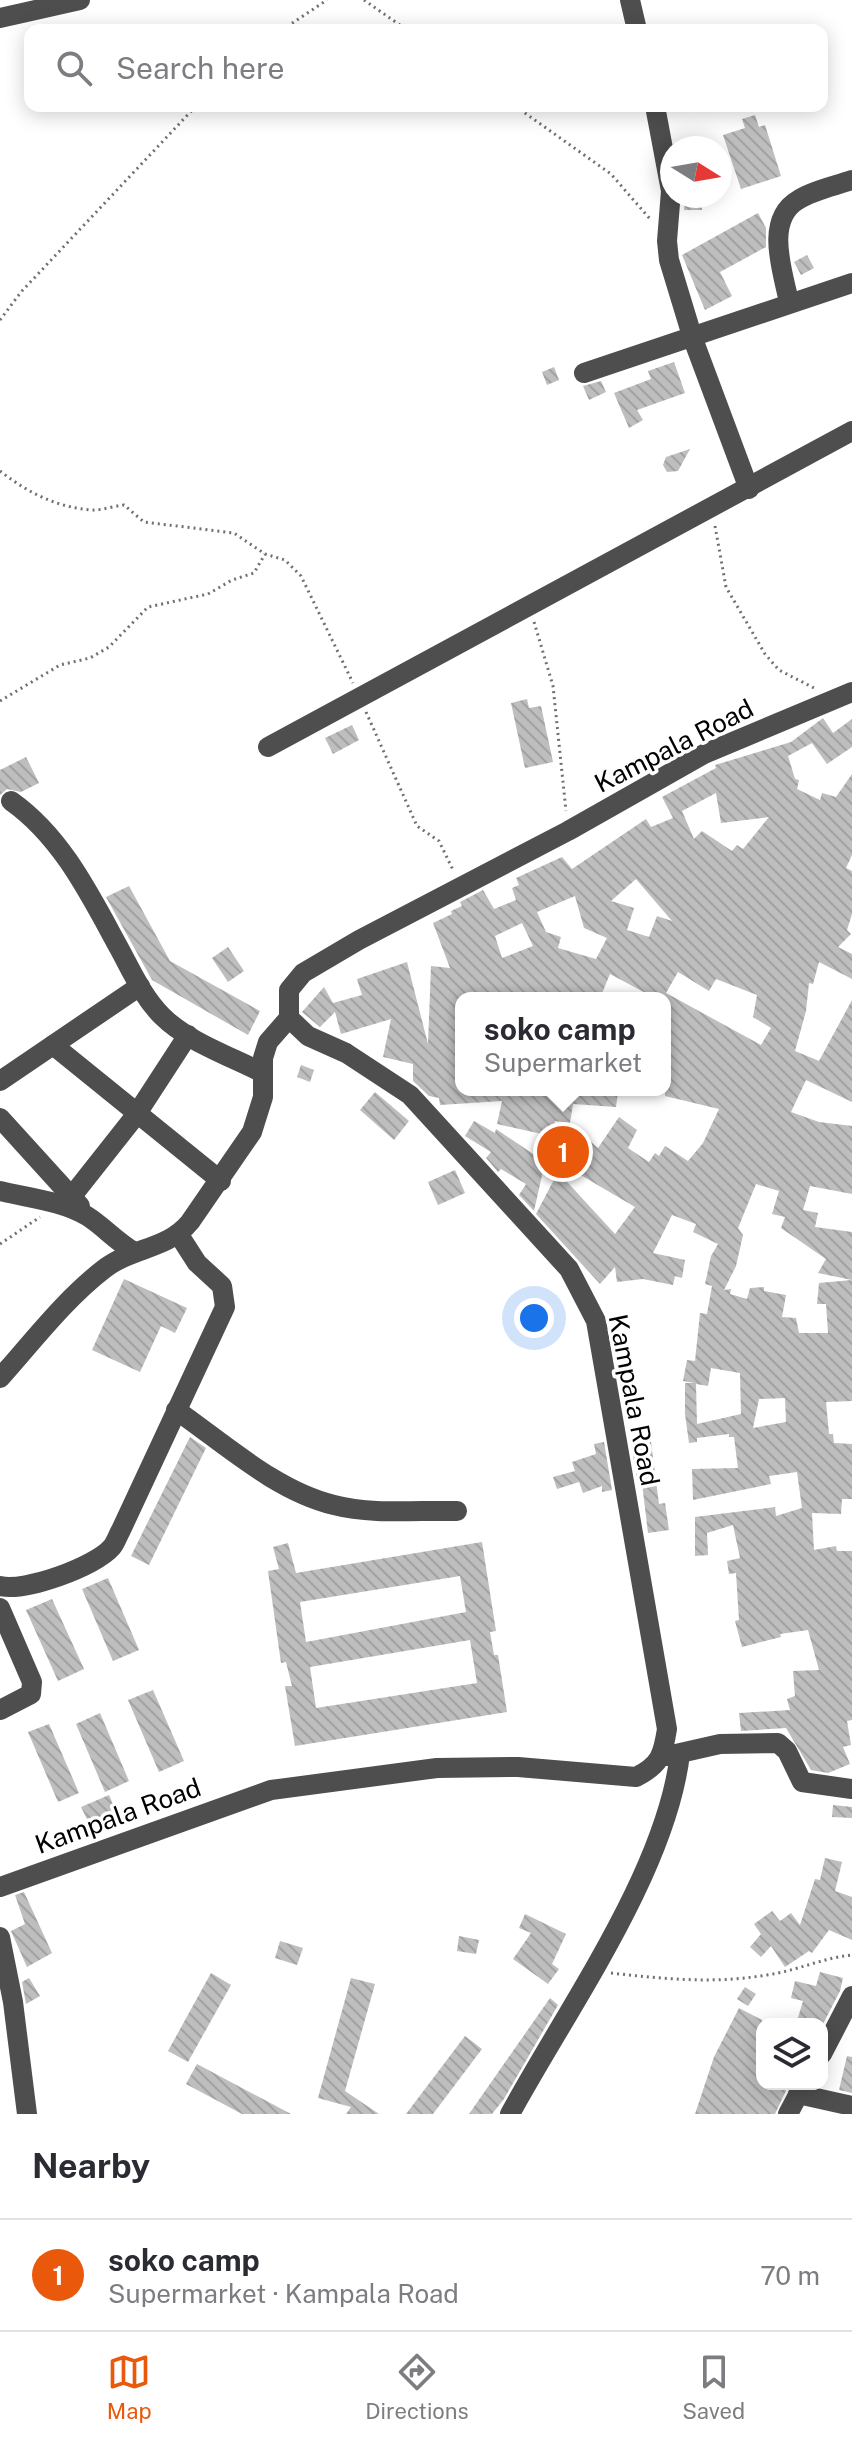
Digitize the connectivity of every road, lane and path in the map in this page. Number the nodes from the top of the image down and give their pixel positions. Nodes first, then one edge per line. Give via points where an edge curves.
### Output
1 (80, 0) edge
2 (327, 0) edge
3 (364, 0) edge
4 (630, 0) edge
5 (0, 18) edge
6 (291, 24) edge
7 (398, 24) edge
8 (636, 24) edge
9 (190, 112) edge
10 (523, 112) edge
11 (656, 112) edge
12 (852, 180) edge
13 (667, 241) junction
14 (852, 283) edge
15 (789, 302) junction
16 (0, 320) edge
17 (693, 339) junction
18 (584, 373) dead end
19 (852, 431) edge
20 (0, 471) edge
21 (749, 489) junction
22 (713, 508) junction
23 (265, 554) junction
24 (529, 607) junction
25 (844, 695) edge
26 (361, 698) junction
27 (0, 701) edge
28 (268, 747) dead end
29 (11, 801) dead end
30 (568, 831) junction
31 (462, 888) junction
32 (140, 986) junction
33 (289, 1018) junction
34 (188, 1035) junction
35 (53, 1045) junction
36 (263, 1073) junction
37 (0, 1081) edge
38 (136, 1115) junction
39 (0, 1118) edge
40 (221, 1181) junction
41 (0, 1191) edge
42 (65, 1201) junction
43 (179, 1235) junction
44 (0, 1244) edge
45 (133, 1251) junction
46 (0, 1378) edge
47 (176, 1410) junction
48 (457, 1511) dead end
49 (0, 1586) edge
50 (0, 1608) edge
51 (0, 1710) edge
52 (672, 1756) junction
53 (852, 1789) edge
54 (0, 1887) edge
55 (0, 1937) edge
56 (852, 1955) edge
57 (591, 1971) junction
58 (852, 1996) edge
59 (828, 2042) edge
60 (800, 2090) edge
61 (804, 2090) edge
62 (852, 2106) edge
63 (27, 2114) edge
64 (510, 2114) edge
65 (788, 2114) edge

1 - 5 street
2 - 6 path
3 - 7 path
4 - 8 street
9 - 16 path
10 - 13 path via 611,174
11 - 13 street via 671,191
12 - 15 street via 796,201 782,219 778,243
13 - 17 street
14 - 15 street
15 - 17 street
17 - 18 street
17 - 21 street
19 - 21 street
20 - 23 path via 25,491 49,500 95,510 124,505 144,522 234,533
21 - 22 street
22 - 24 street
22 - 25 path via 726,587 765,654 779,670
23 - 26 path via 285,560 301,576
23 - 27 path via 254,573 208,594 148,607 109,647 60,665
24 - 26 street
24 - 30 path via 553,686
25 - 30 street, Kampala Road via 704,754
26 - 28 street
26 - 31 path via 417,826 439,841
29 - 32 street via 54,839
30 - 31 street, Kampala Road
31 - 33 street, Kampala Road via 303,973 289,990
32 - 34 street via 162,1016
32 - 35 street
33 - 36 street via 268,1042
33 - 52 street, Kampala Road via 308,1036 346,1053 410,1095 569,1269 584,1293 596,1321
34 - 36 street
34 - 38 street
35 - 37 street
35 - 38 street
36 - 40 street via 260,1114
38 - 40 street
38 - 42 street
39 - 42 street
40 - 43 street
41 - 42 street
42 - 44 path
42 - 45 street
43 - 45 street
43 - 47 street via 226,1298
45 - 46 street via 104,1268
47 - 48 street via 282,1484 314,1500 352,1509
47 - 49 street via 111,1548 31,1587
50 - 51 street via 32,1682 31,1694
52 - 53 street via 720,1744 778,1743 802,1782
52 - 54 street, Kampala Road via 636,1777 518,1767 437,1768 271,1790
52 - 57 street via 675,1792 660,1836
55 - 63 street
56 - 57 path via 716,1982
57 - 64 street
58 - 59 street
60 - 65 street
61 - 62 street

